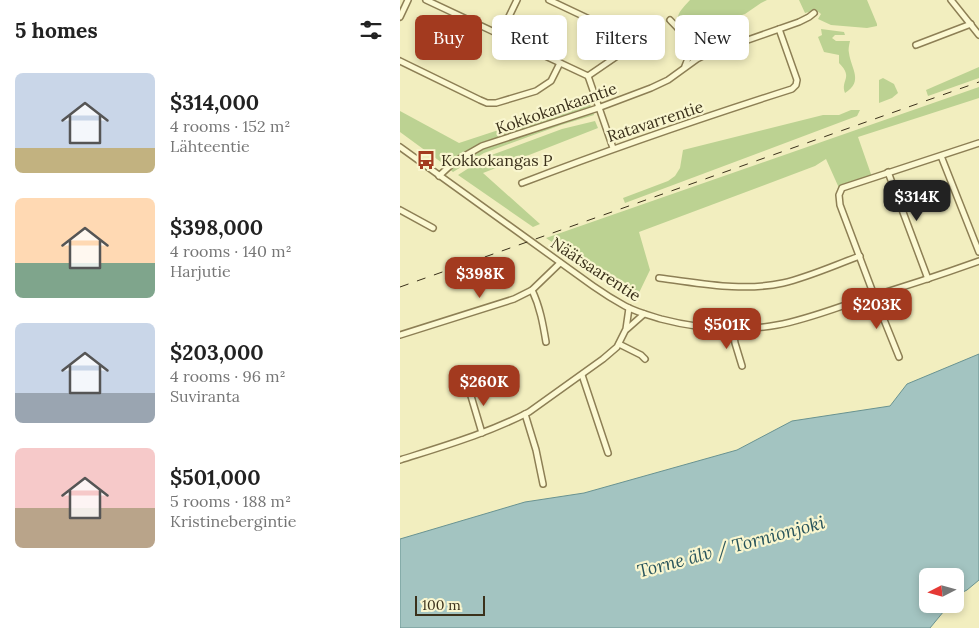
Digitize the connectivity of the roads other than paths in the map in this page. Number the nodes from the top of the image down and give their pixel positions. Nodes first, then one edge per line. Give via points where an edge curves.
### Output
1 (408, 0) edge
2 (426, 0) edge
3 (517, 0) edge
4 (549, 0) edge
5 (951, 0) edge
6 (814, 13) dead end
7 (510, 15) edge
8 (400, 17) edge
9 (670, 20) dead end
10 (971, 24) junction
11 (779, 29) junction
12 (492, 31) edge
13 (979, 35) edge
14 (916, 45) dead end
15 (554, 60) edge
16 (400, 61) edge
17 (560, 63) junction
18 (684, 69) junction
19 (588, 76) junction
20 (598, 108) junction
21 (979, 142) edge
22 (400, 147) edge
23 (612, 148) junction
24 (941, 156) junction
25 (888, 172) junction
26 (439, 176) junction
27 (522, 183) dead end
28 (400, 210) edge
29 (433, 228) dead end
30 (979, 252) edge
31 (860, 256) junction
32 (979, 262) edge
33 (560, 263) junction
34 (659, 278) dead end
35 (928, 279) junction
36 (532, 290) junction
37 (874, 296) junction
38 (629, 308) junction
39 (644, 314) junction
40 (733, 329) junction
41 (626, 330) junction
42 (400, 335) edge
43 (546, 342) dead end
44 (619, 344) junction
45 (899, 357) dead end
46 (645, 360) dead end
47 (742, 366) dead end
48 (582, 375) junction
49 (468, 386) dead end
50 (525, 414) junction
51 (482, 433) junction
52 (608, 453) dead end
53 (400, 460) edge
54 (544, 484) dead end

1 - 8 street
2 - 12 street
3 - 7 street
4 - 19 street via 621,34 626,40 623,52
5 - 10 street
6 - 11 street, Kokkokankaantie
9 - 18 street via 688,43
10 - 13 street
10 - 14 street
11 - 18 street, Kokkokankaantie via 705,55
11 - 23 street, Ratavarrentie via 797,80 792,89
15 - 17 street
16 - 17 street via 487,103 536,91 551,81
17 - 19 street
18 - 20 street, Kokkokankaantie via 662,84
19 - 20 street
20 - 23 street
20 - 26 street, Kokkokankaantie via 482,146 454,162
21 - 24 street
22 - 26 street, Näätsaarentie
23 - 27 street, Ratavarrentie
24 - 25 street
24 - 30 street
25 - 31 street via 842,188 839,195
25 - 35 street
26 - 33 street, Näätsaarentie
28 - 29 street
31 - 34 street via 782,283 758,286 726,287
31 - 37 street
32 - 35 street, Näätsaarentie
33 - 36 street
33 - 38 street, Näätsaarentie
35 - 37 street, Näätsaarentie
36 - 42 street via 514,299
36 - 43 street
37 - 40 street, Näätsaarentie via 803,319
37 - 45 street
38 - 39 street, Näätsaarentie
38 - 41 street
39 - 40 street, Näätsaarentie via 699,327
39 - 41 street
40 - 47 street
41 - 44 street
44 - 46 street
44 - 48 street
48 - 50 street
48 - 52 street
49 - 51 street
50 - 51 street
50 - 54 street
51 - 53 street

